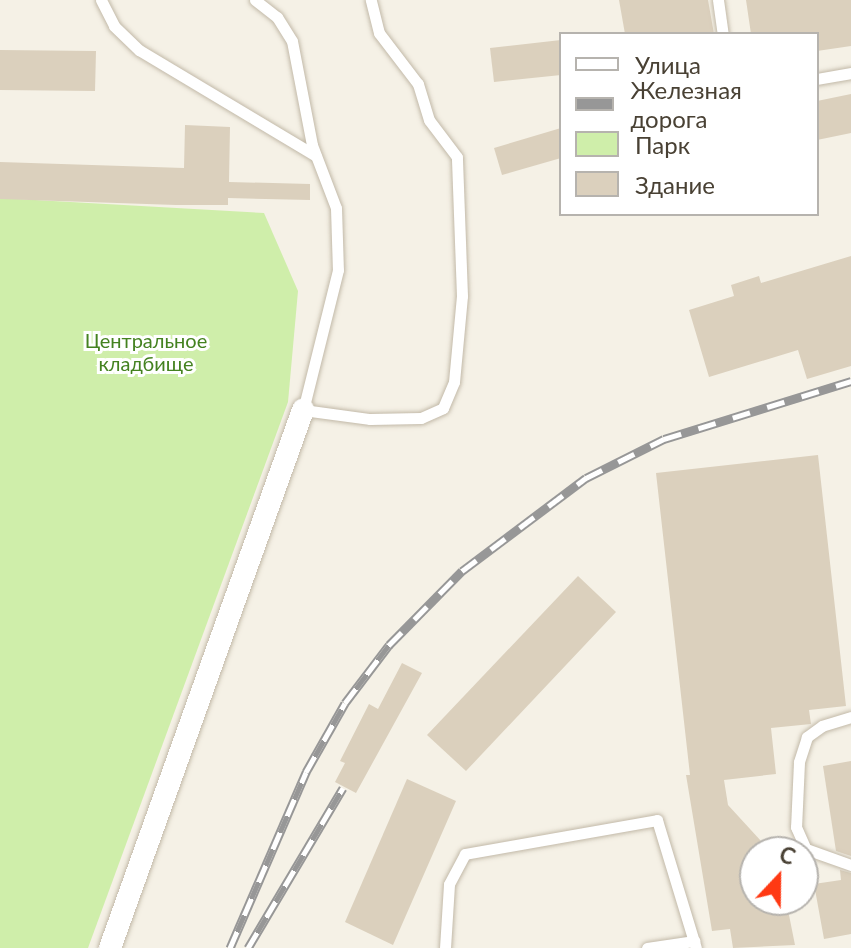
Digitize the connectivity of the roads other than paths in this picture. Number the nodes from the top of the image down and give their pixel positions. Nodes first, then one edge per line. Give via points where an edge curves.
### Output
1 (101, 0) edge
2 (255, 0) edge
3 (371, 0) edge
4 (718, 0) edge
5 (723, 32) edge
6 (851, 73) edge
7 (819, 79) edge
8 (316, 156) junction
9 (303, 410) junction
10 (851, 717) edge
11 (851, 865) edge
12 (695, 945) edge
13 (110, 948) edge
14 (445, 948) edge
15 (647, 948) edge

1 - 8 lane via 114,26 139,50
2 - 8 lane via 277,17 292,41
3 - 9 lane via 379,33 418,84 429,120 457,157 462,296 454,382 443,408 421,418 370,419
4 - 5 lane
6 - 7 lane
8 - 9 lane via 336,208 338,270
9 - 13 street
10 - 11 lane via 807,737 799,762 796,827 806,849
12 - 14 lane via 657,820 465,854 449,884
12 - 15 lane

